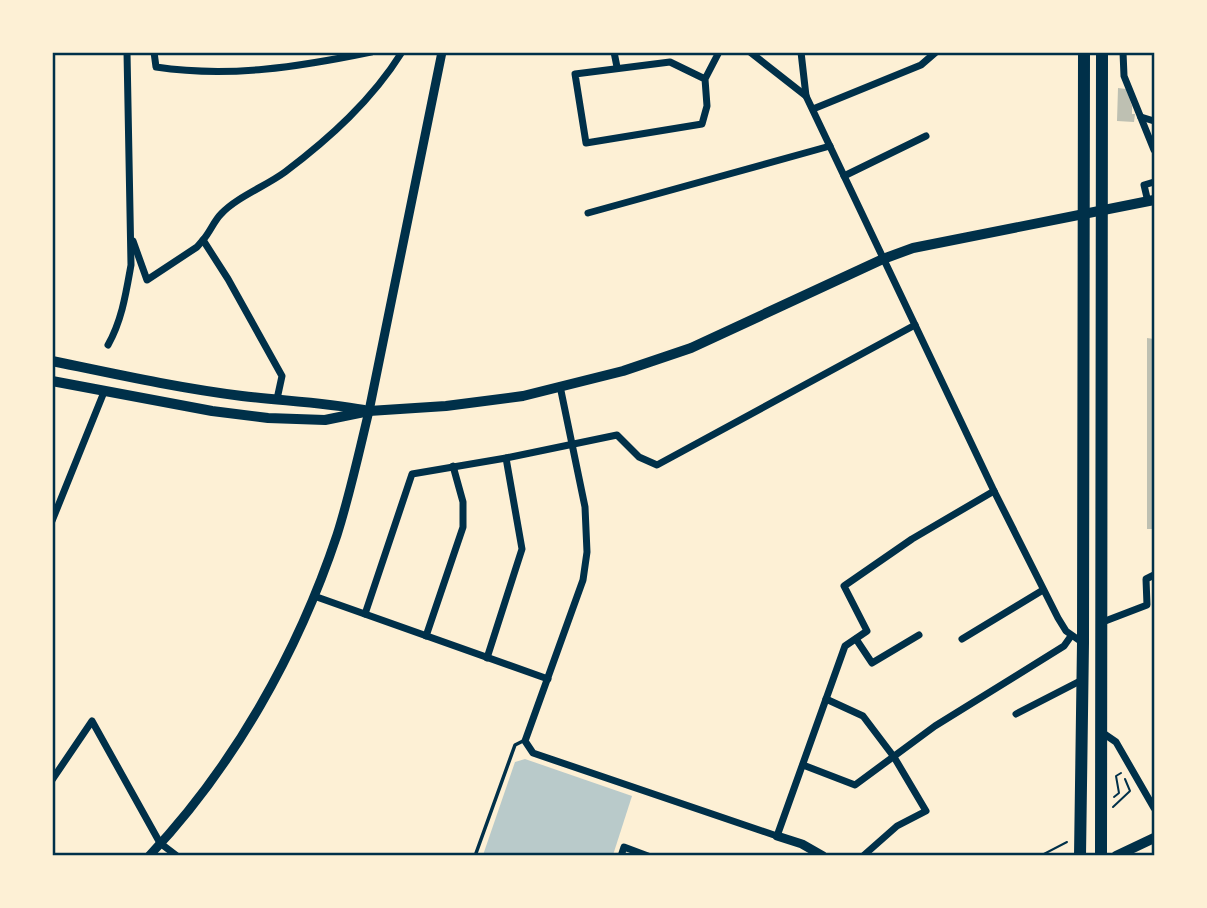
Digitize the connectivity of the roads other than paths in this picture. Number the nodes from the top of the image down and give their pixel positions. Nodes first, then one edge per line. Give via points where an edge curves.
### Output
1 (127, 52) edge
2 (154, 52) edge
3 (371, 52) edge
4 (402, 52) edge
5 (442, 52) edge
6 (614, 52) edge
7 (719, 52) edge
8 (751, 52) edge
9 (801, 52) edge
10 (936, 52) edge
11 (1084, 52) edge
12 (1102, 52) edge
13 (1123, 52) edge
14 (617, 67) junction
15 (705, 79) junction
16 (806, 96) junction
17 (813, 108) junction
18 (1141, 117) junction
19 (1154, 121) edge
20 (926, 136) dead end
21 (830, 146) junction
22 (1154, 150) edge
23 (844, 176) junction
24 (1154, 182) edge
25 (1151, 201) edge
26 (1102, 210) junction
27 (588, 213) dead end
28 (1083, 214) junction
29 (131, 233) junction
30 (203, 240) junction
31 (883, 259) junction
32 (915, 325) junction
33 (108, 345) dead end
34 (52, 361) edge
35 (52, 381) edge
36 (559, 386) junction
37 (104, 392) junction
38 (277, 400) junction
39 (369, 411) junction
40 (572, 443) junction
41 (506, 458) junction
42 (453, 466) junction
43 (994, 491) junction
44 (52, 521) edge
45 (1154, 575) edge
46 (1043, 590) junction
47 (314, 596) junction
48 (365, 614) junction
49 (1100, 623) junction
50 (919, 635) dead end
51 (426, 636) junction
52 (1072, 636) junction
53 (856, 639) junction
54 (962, 639) dead end
55 (1083, 643) junction
56 (487, 658) junction
57 (548, 679) junction
58 (1083, 680) junction
59 (826, 699) junction
60 (1016, 714) dead end
61 (1100, 730) junction
62 (525, 741) junction
63 (894, 757) junction
64 (803, 765) junction
65 (52, 780) edge
66 (1154, 808) edge
67 (777, 836) junction
68 (1154, 838) edge
69 (160, 843) junction
70 (149, 856) edge
71 (177, 856) edge
72 (475, 856) edge
73 (621, 856) edge
74 (648, 856) edge
75 (823, 856) edge
76 (863, 856) edge
77 (1080, 856) edge
78 (1101, 856) edge
79 (1116, 856) edge

1 - 29 street
2 - 3 street via 156,66 211,72 305,66
4 - 30 street via 390,72 335,132 284,173 222,213
5 - 39 street
6 - 14 street
7 - 15 street
8 - 16 street
9 - 16 street
10 - 17 street via 921,65
11 - 28 highway
12 - 26 highway
13 - 18 street via 1124,76
14 - 15 street via 670,62
14 - 15 street via 575,74 586,143 702,124 707,106
16 - 17 street
17 - 21 street
18 - 19 street
18 - 22 street
20 - 23 street
21 - 23 street
21 - 27 street
23 - 31 street
24 - 25 street via 1144,185
25 - 26 main road
26 - 28 main road
26 - 49 highway
28 - 31 main road via 947,240
28 - 55 highway
29 - 30 street via 147,280
29 - 33 street via 126,298
30 - 38 street via 282,376
31 - 32 street
31 - 36 main road via 691,348
32 - 40 street via 657,465 639,457 617,435
32 - 43 street
34 - 38 main road
35 - 37 main road
36 - 39 main road via 523,396
36 - 40 street
37 - 39 main road via 268,418 324,420
37 - 44 street
38 - 39 main road via 318,401
39 - 47 street via 338,532
40 - 41 street
40 - 57 street via 585,507 587,552 583,580
41 - 42 street
41 - 56 street via 522,549
42 - 48 street via 412,474
42 - 51 street via 463,502 463,527
43 - 46 street
43 - 53 street via 844,586 866,631
45 - 49 street via 1146,579 1147,605
46 - 52 street
46 - 54 street
47 - 48 street
47 - 69 street via 240,736
48 - 51 street
49 - 61 highway
50 - 53 street via 872,663
51 - 56 street
52 - 55 street
52 - 63 street via 1064,646 935,726
53 - 59 street via 845,646
55 - 58 highway
56 - 57 street
57 - 62 street
58 - 60 street
58 - 77 highway
59 - 63 street via 863,716
59 - 64 street
61 - 66 street via 1116,742
61 - 78 highway
62 - 67 street via 533,753
62 - 72 lane via 515,745
63 - 64 street via 855,785
63 - 76 street via 926,811 897,826
64 - 67 street
65 - 69 street via 92,721
67 - 75 street
68 - 79 main road
69 - 70 street
69 - 71 street
73 - 74 street via 624,847

